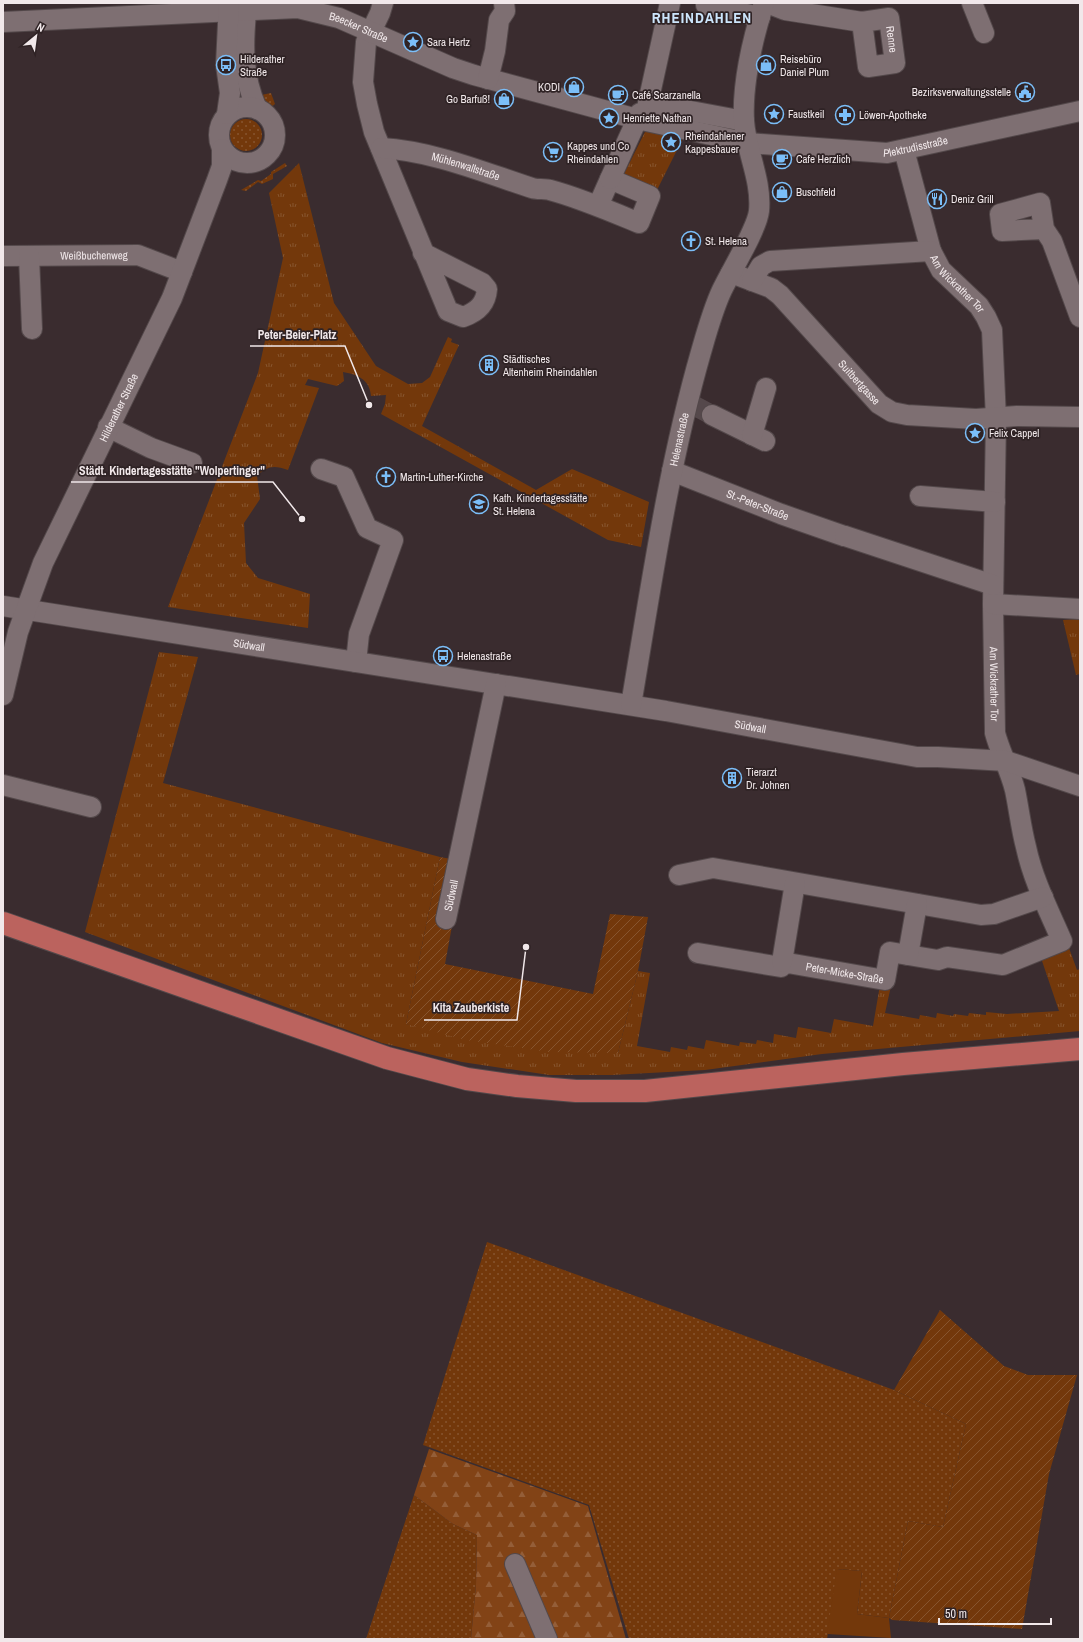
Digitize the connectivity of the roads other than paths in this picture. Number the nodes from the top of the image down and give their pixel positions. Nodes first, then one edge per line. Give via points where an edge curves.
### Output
1 (383, 3) edge
2 (670, 3) edge
3 (972, 3) edge
4 (706, 5) dead end
5 (238, 7) edge
6 (509, 8) edge
7 (764, 8) edge
8 (3, 22) edge
9 (862, 22) dead end
10 (371, 31) junction
11 (984, 33) dead end
12 (488, 79) junction
13 (256, 99) junction
14 (1080, 111) edge
15 (227, 114) junction
16 (639, 116) junction
17 (744, 121) junction
18 (748, 143) junction
19 (222, 148) junction
20 (382, 148) junction
21 (904, 150) junction
22 (251, 163) junction
23 (206, 177) dead end
24 (610, 179) junction
25 (598, 206) junction
26 (207, 207) junction
27 (1044, 230) dead end
28 (931, 251) junction
29 (423, 253) dead end
30 (3, 256) edge
31 (29, 256) junction
32 (182, 272) junction
33 (730, 273) junction
34 (752, 281) junction
35 (1080, 317) edge
36 (32, 328) dead end
37 (766, 388) dead end
38 (698, 408) junction
39 (1080, 417) edge
40 (996, 419) junction
41 (108, 427) junction
42 (192, 462) dead end
43 (321, 469) dead end
44 (672, 471) junction
45 (920, 496) dead end
46 (995, 502) junction
47 (993, 595) junction
48 (3, 606) edge
49 (1080, 609) edge
50 (26, 610) junction
51 (356, 662) junction
52 (496, 684) junction
53 (3, 695) edge
54 (631, 705) junction
55 (1006, 761) junction
56 (3, 785) edge
57 (1080, 786) edge
58 (91, 808) dead end
59 (678, 875) dead end
60 (796, 882) junction
61 (1043, 896) junction
62 (917, 904) junction
63 (446, 919) dead end
64 (3, 923) edge
65 (698, 953) dead end
66 (908, 956) junction
67 (782, 962) junction
68 (1080, 1049) edge
69 (515, 1564) dead end
70 (547, 1639) edge

1 - 10 street
2 - 17 street via 648,103
3 - 11 street
4 - 7 street
5 - 8 street, Beecker Straße
5 - 10 street, Beecker Straße via 298,8 339,18
5 - 13 street via 248,88
5 - 15 street via 226,65 230,93
6 - 12 street via 499,20
7 - 9 street
7 - 17 street, Helenastraße via 745,94
10 - 12 street, Beecker Straße via 453,68
10 - 20 street via 366,42 363,82 374,132
12 - 16 street, Beecker Straße
13 - 15 street via 246,107
13 - 22 street via 271,121 274,139 267,155
14 - 21 street, Plektrudisstraße
15 - 19 street via 219,130
16 - 18 street, Beecker Straße
16 - 24 street
17 - 18 street, Helenastraße
18 - 21 street, Plektrudisstraße via 887,153
18 - 33 street, Helenastraße via 758,192 759,211
19 - 22 street via 230,157 240,162
19 - 26 street, Hilderather Straße via 222,166
20 - 25 street, Mühlenwallstraße via 398,149 458,163 535,189 549,190
20 - 29 street
21 - 28 street, Am Wickrather Tor
22 - 26 street, Hilderather Straße via 224,184
23 - 26 street via 204,191
24 - 25 street
24 - 25 street, Mühlenwallstraße via 650,196 639,223
26 - 32 street, Hilderather Straße
27 - 35 street via 1052,241
28 - 34 street via 770,261 761,266
28 - 40 street, Am Wickrather Tor via 941,270 979,306 990,323
30 - 31 street, Weißbuchenweg
31 - 32 street, Weißbuchenweg via 138,256
31 - 36 street
32 - 41 street, Hilderather Straße via 172,298
33 - 34 street, Suitbertgasse
33 - 38 street, Helenastraße via 702,350
34 - 40 street, Suitbertgasse via 771,288 780,295 879,404 892,412
37 - 38 street via 758,438
38 - 44 street, Helenastraße
39 - 40 street via 1017,416
40 - 46 street, Am Wickrather Tor
41 - 42 street via 151,448
41 - 50 street, Hilderather Straße via 44,564
43 - 51 street via 344,477 367,528 393,540 359,634
44 - 47 street, St.-Peter-Straße
44 - 54 street, Helenastraße
45 - 46 street
46 - 47 street, Am Wickrather Tor
47 - 49 street
47 - 55 street, Am Wickrather Tor via 995,732 998,746
48 - 50 street, Südwall
50 - 51 street, Südwall
50 - 53 street, Hilderather Straße
51 - 52 street, Südwall
52 - 54 street, Südwall
52 - 63 street, Südwall
54 - 55 street, Südwall via 917,757
55 - 57 street, Südwall
55 - 61 street, Peter-Micke-Straße via 1015,790 1026,848
56 - 58 street
59 - 60 street via 713,868
60 - 62 street
60 - 67 street
61 - 62 street via 994,914 981,915
61 - 66 street, Peter-Micke-Straße via 1062,941 1003,965 947,956 938,960
62 - 66 street
64 - 68 main road via 387,1058 467,1079 516,1086 576,1091 645,1091 911,1063
65 - 67 street, Peter-Micke-Straße via 781,967
66 - 67 street, Peter-Micke-Straße via 890,952 885,980
69 - 70 street

